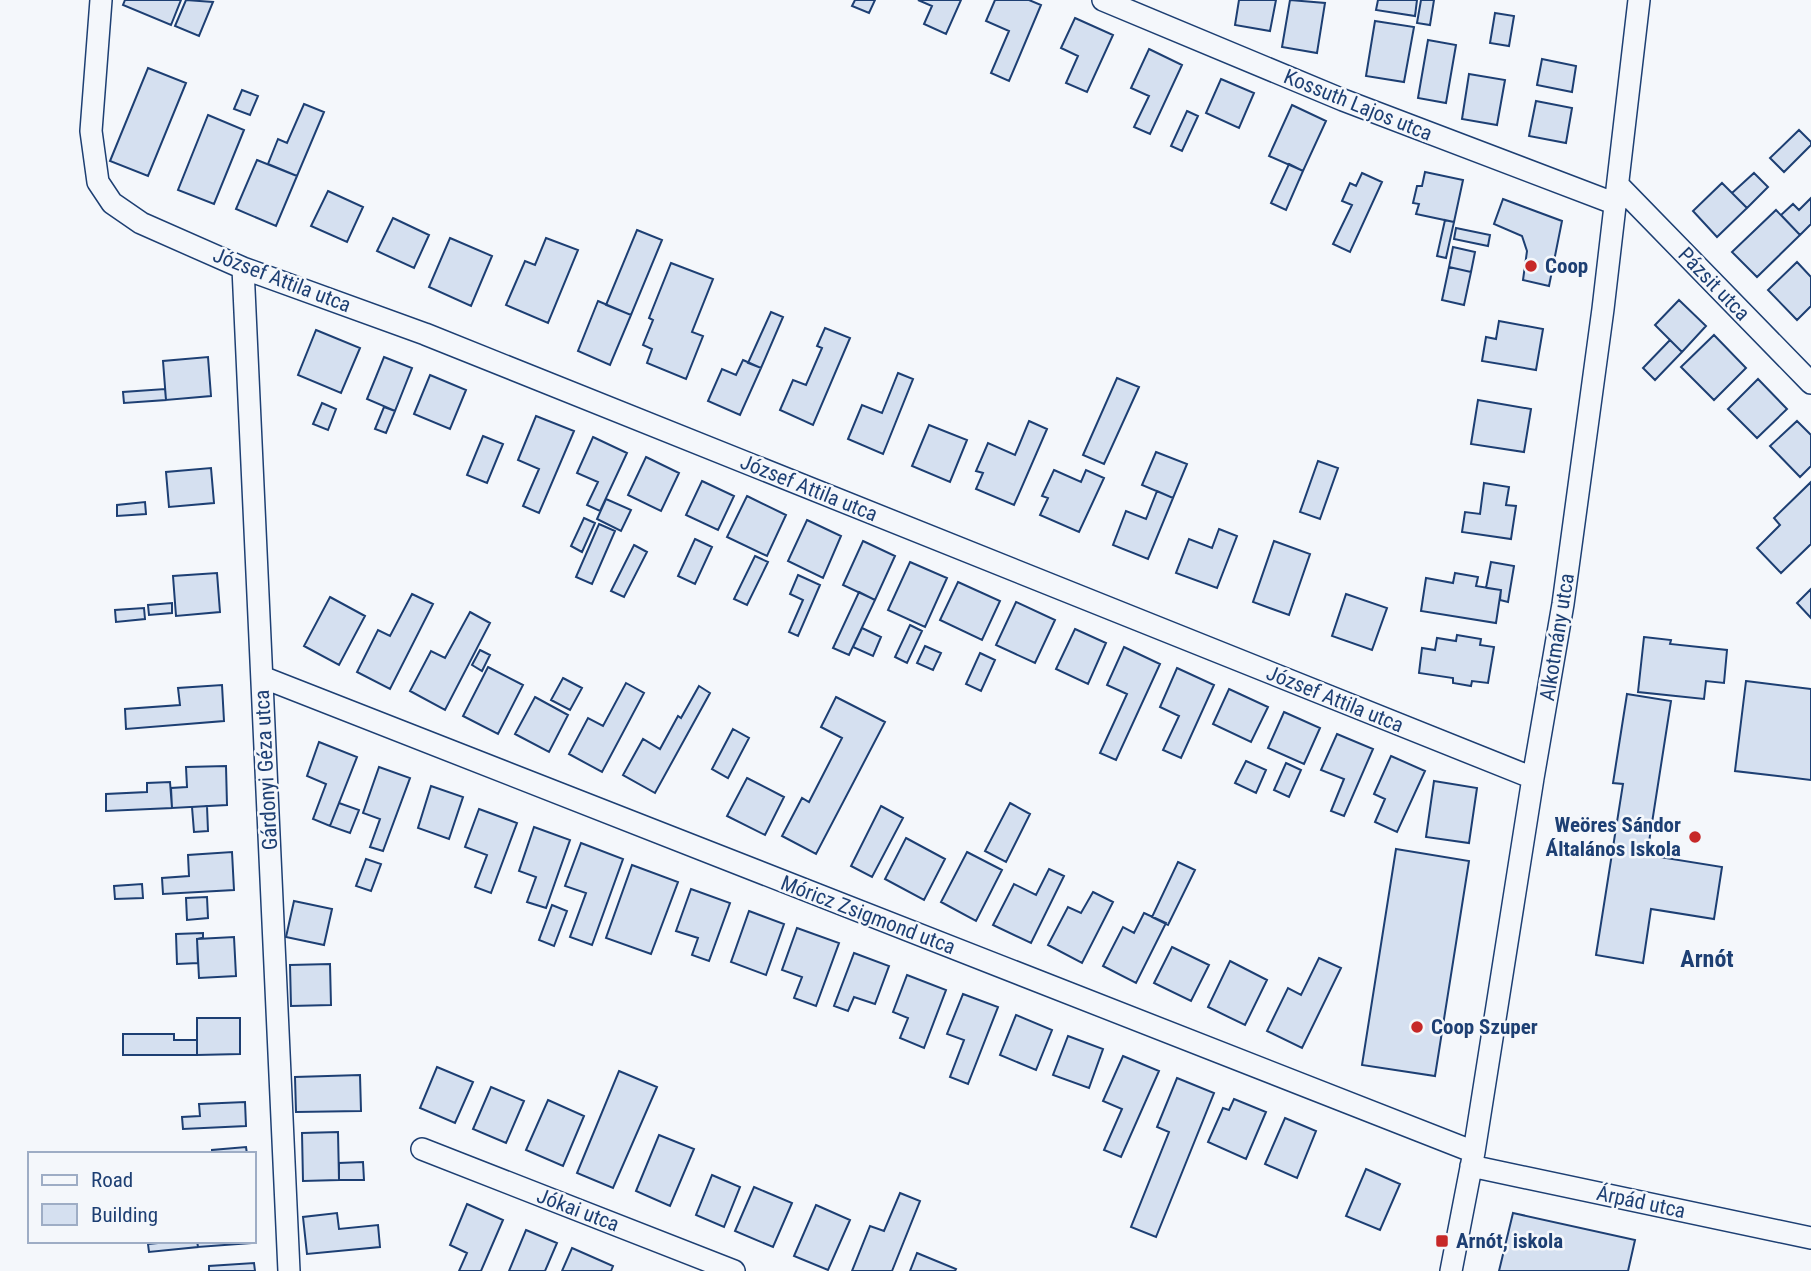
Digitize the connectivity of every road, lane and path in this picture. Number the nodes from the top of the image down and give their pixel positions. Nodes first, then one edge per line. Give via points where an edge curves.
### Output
1 (101, 0) edge
2 (1103, 0) edge
3 (1639, 0) edge
4 (1617, 194) junction
5 (243, 268) junction
6 (1811, 383) edge
7 (262, 677) junction
8 (1532, 778) junction
9 (422, 1149) dead end
10 (1472, 1159) junction
11 (1811, 1238) edge
12 (289, 1271) edge
13 (734, 1271) edge
14 (1451, 1271) edge

1 - 5 street, József Attila utca via 91,131 98,182 112,203 141,223
2 - 4 street, Kossuth Lajos utca via 1343,100
3 - 4 street, Alkotmány utca
4 - 6 street, Pázsit utca
4 - 8 street, Alkotmány utca via 1563,604
5 - 7 street, Gárdonyi Géza utca
5 - 8 street, József Attila utca via 438,339
7 - 10 street, Móricz Zsigmond utca
7 - 12 street, Gárdonyi Géza utca
8 - 10 street, Alkotmány utca
9 - 13 street, Jókai utca
10 - 11 street, Árpád utca
10 - 14 street, Alkotmány utca

